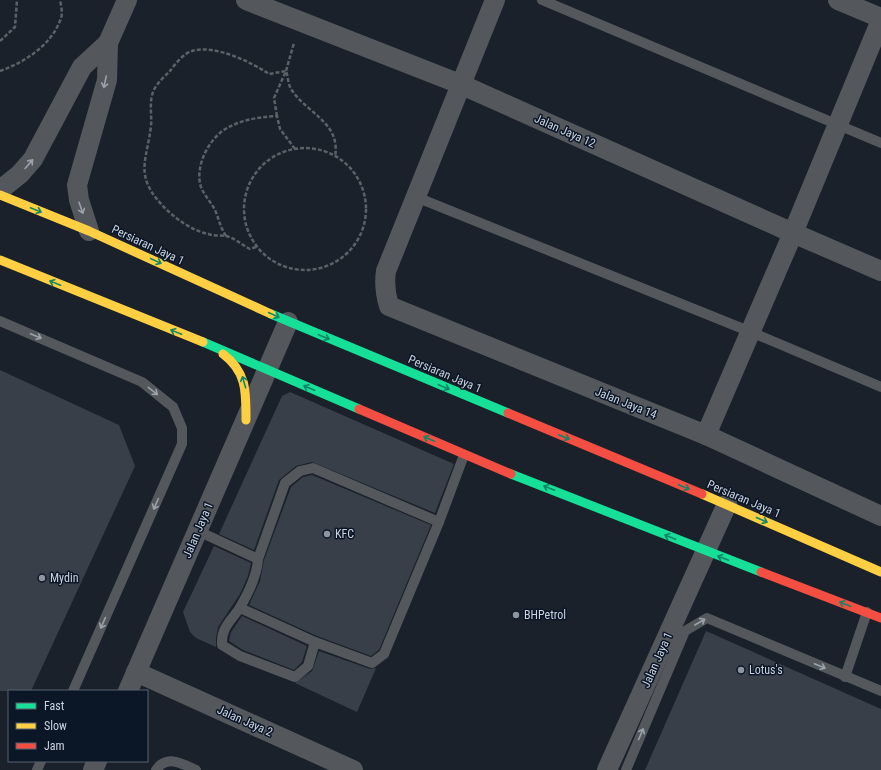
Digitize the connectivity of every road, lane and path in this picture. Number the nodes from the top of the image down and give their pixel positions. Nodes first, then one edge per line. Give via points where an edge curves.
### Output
1 (17, 0) edge
2 (60, 0) edge
3 (127, 0) edge
4 (246, 0) edge
5 (495, 0) edge
6 (542, 0) edge
7 (838, 0) edge
8 (881, 19) edge
9 (300, 21) junction
10 (0, 41) edge
11 (108, 43) junction
12 (0, 71) edge
13 (286, 71) junction
14 (460, 84) junction
15 (277, 116) junction
16 (837, 124) junction
17 (881, 143) edge
18 (295, 149) junction
19 (335, 157) junction
20 (0, 190) edge
21 (0, 196) edge
22 (416, 197) junction
23 (89, 231) junction
24 (793, 233) junction
25 (226, 236) junction
26 (256, 247) junction
27 (0, 260) edge
28 (881, 271) edge
29 (0, 321) edge
30 (288, 322) junction
31 (751, 332) junction
32 (212, 347) junction
33 (268, 370) junction
34 (881, 387) edge
35 (246, 420) junction
36 (706, 436) junction
37 (464, 455) junction
38 (727, 504) junction
39 (881, 516) edge
40 (439, 522) junction
41 (198, 531) junction
42 (706, 551) junction
43 (258, 559) junction
44 (881, 572) edge
45 (240, 608) junction
46 (867, 612) junction
47 (881, 618) edge
48 (314, 642) junction
49 (136, 672) junction
50 (845, 677) junction
51 (880, 686) edge
52 (73, 690) edge
53 (128, 690) edge
54 (156, 770) edge
55 (196, 770) edge
56 (353, 770) edge
57 (607, 770) edge
58 (626, 770) edge

1 - 10 path via 15,27
2 - 12 path via 62,17 48,42 19,64
3 - 11 street
4 - 9 street, Jalan Jaya 12
5 - 14 street
6 - 16 lane
7 - 8 street
8 - 16 street
9 - 13 path
9 - 14 street, Jalan Jaya 12
20 -> 11 street via 20,174 33,159 82,67
11 -> 23 street via 107,80 77,185 78,200
13 - 15 path via 274,98
13 - 19 path via 291,88 331,130 337,146
13 - 25 path via 269,74 233,56 204,50 191,51 174,66 153,92 151,127 144,161 144,170 152,190 167,210 182,222 209,234
14 - 22 street
14 - 24 street, Jalan Jaya 12
15 - 18 path via 280,129
15 - 25 path via 258,118 228,127 214,140 201,162 201,186
16 - 17 lane
16 - 24 street
18 - 19 path via 307,148 326,152
18 - 26 path via 270,159 255,173 247,191 244,210 247,230
19 - 26 path via 343,161 356,176 364,194 366,214 362,233 350,251 334,264 313,270 292,270 272,262
21 -> 23 main road, Persiaran Jaya 1
22 - 31 lane
22 - 36 street, Jalan Jaya 14 via 386,271 384,284 389,306
23 -> 30 main road, Persiaran Jaya 1
24 - 28 street, Jalan Jaya 12
24 - 31 street
25 - 26 path via 250,249
32 -> 27 main road
29 -> 52 lane via 142,382 173,407 182,428 182,444
30 - 33 street, Jalan Jaya 1
30 -> 38 main road, Persiaran Jaya 1
31 - 34 lane
31 - 36 street
32 - 33 main road
35 -> 32 main road via 246,384 240,371 231,359
33 - 35 street, Jalan Jaya 1
37 -> 33 main road
35 - 41 street, Jalan Jaya 1
36 - 39 street, Jalan Jaya 14
37 - 40 lane
42 -> 37 main road
38 - 42 street, Jalan Jaya 1
38 -> 44 main road, Persiaran Jaya 1
40 - 43 lane via 313,468 300,471 285,484
40 - 48 lane via 384,654 372,663
41 - 43 lane
41 - 49 street, Jalan Jaya 1
46 -> 42 main road
42 - 57 street, Jalan Jaya 1
43 - 45 lane via 257,572
45 - 48 lane
45 - 48 lane via 221,634 222,645 240,656 295,677 308,666
46 - 47 main road
46 - 50 lane
49 - 53 street, Jalan Jaya 1
49 - 56 street, Jalan Jaya 2
50 - 51 lane
58 -> 50 lane via 685,631 707,618
54 - 55 lane via 162,764 173,760

